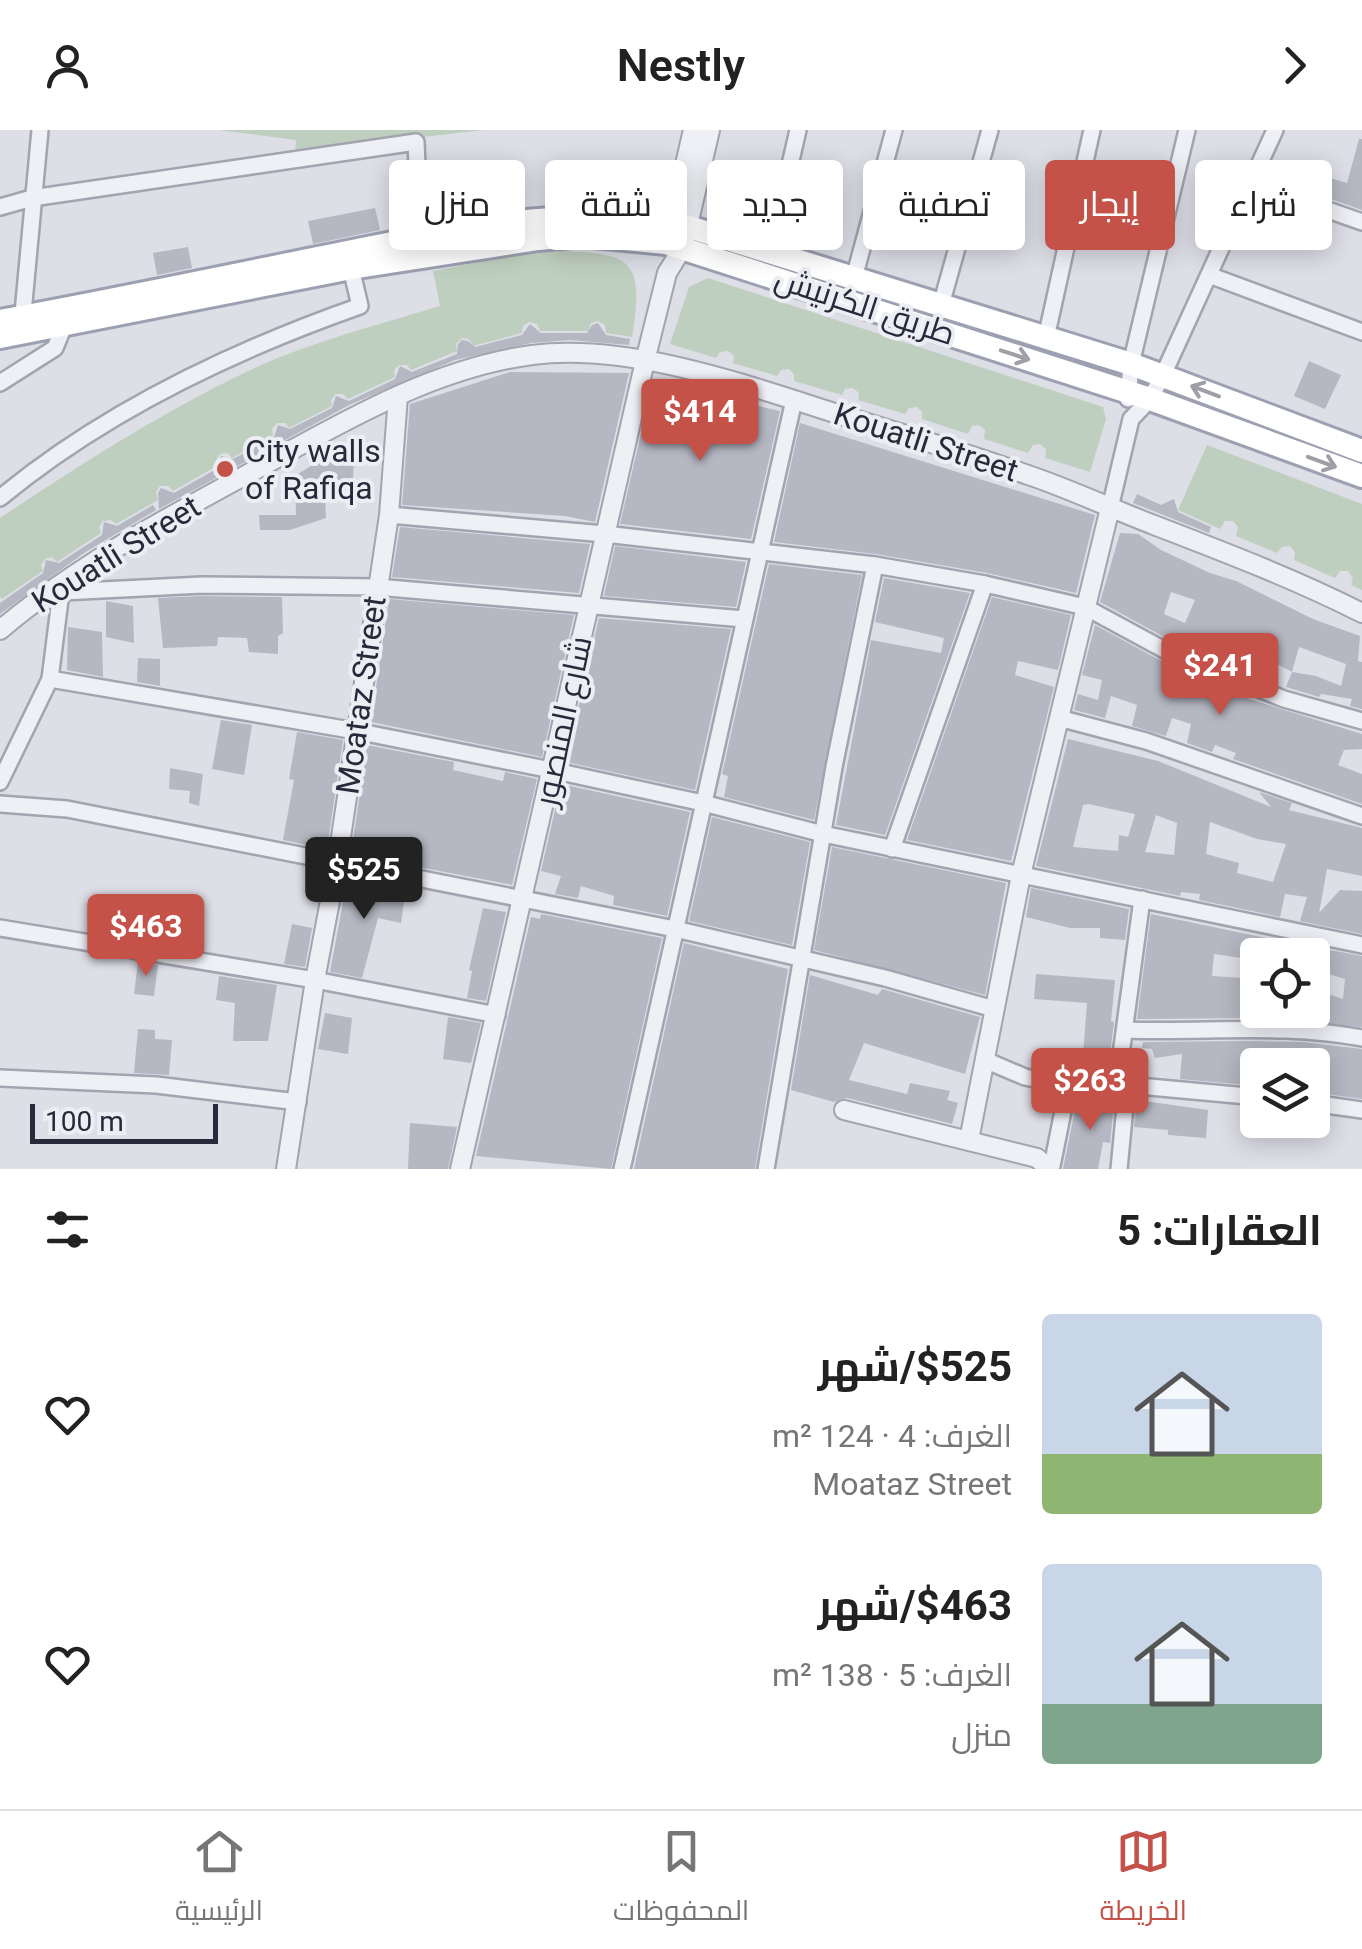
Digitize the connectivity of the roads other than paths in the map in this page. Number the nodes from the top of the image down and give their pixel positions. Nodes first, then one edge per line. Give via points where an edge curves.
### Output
1 (40, 130) edge
2 (692, 130) edge
3 (710, 130) edge
4 (798, 130) edge
5 (894, 130) edge
6 (990, 130) edge
7 (1092, 130) edge
8 (1187, 130) edge
9 (1275, 130) edge
10 (417, 160) edge
11 (1262, 160) edge
12 (687, 165) edge
13 (32, 198) junction
14 (687, 203) edge
15 (0, 207) edge
16 (1332, 212) edge
17 (1362, 222) edge
18 (687, 237) edge
19 (687, 238) edge
20 (545, 241) edge
21 (389, 245) edge
22 (673, 250) edge
23 (1221, 250) edge
24 (770, 252) junction
25 (351, 268) junction
26 (1209, 275) junction
27 (854, 278) junction
28 (941, 306) junction
29 (15, 324) edge
30 (64, 326) junction
31 (1362, 332) edge
32 (0, 338) edge
33 (1046, 338) junction
34 (644, 361) junction
35 (1131, 364) junction
36 (1163, 375) junction
37 (0, 383) edge
38 (1126, 391) junction
39 (398, 396) junction
40 (1150, 399) junction
41 (794, 400) junction
42 (1131, 418) junction
43 (1362, 451) edge
44 (1362, 476) edge
45 (0, 498) edge
46 (1110, 508) junction
47 (389, 515) junction
48 (604, 534) junction
49 (760, 552) junction
50 (875, 566) junction
51 (985, 584) junction
52 (377, 587) junction
53 (62, 588) junction
54 (588, 603) junction
55 (1085, 608) junction
56 (1362, 613) edge
57 (744, 620) junction
58 (0, 630) edge
59 (50, 679) junction
60 (1058, 718) junction
61 (1362, 720) edge
62 (356, 731) junction
63 (551, 770) junction
64 (0, 782) edge
65 (703, 803) junction
66 (0, 804) edge
67 (1362, 816) edge
68 (823, 834) junction
69 (892, 848) junction
70 (337, 864) junction
71 (1021, 875) junction
72 (1142, 899) junction
73 (522, 900) junction
74 (0, 928) edge
75 (675, 929) junction
76 (1362, 945) edge
77 (802, 961) junction
78 (315, 980) junction
79 (994, 1009) junction
80 (497, 1014) junction
81 (1126, 1030) junction
82 (1362, 1038) edge
83 (984, 1060) junction
84 (0, 1078) edge
85 (1122, 1085) junction
86 (1068, 1086) junction
87 (1240, 1095) edge
88 (298, 1102) junction
89 (1330, 1106) edge
90 (844, 1110) dead end
91 (1362, 1110) edge
92 (968, 1140) junction
93 (1049, 1168) edge
94 (286, 1169) edge
95 (460, 1169) edge
96 (622, 1169) edge
97 (766, 1169) edge
98 (1119, 1169) edge

1 - 13 street
2 - 12 street, شارع المنصور
3 - 14 street, شارع المنصور
4 - 24 street
5 - 27 street
6 - 28 street
7 - 33 street
8 - 35 street
9 - 11 street
10 - 13 street via 416,142
13 - 15 street
13 - 29 street
16 - 17 street
18 - 24 main road, طريق الكرنيش
19 -> 38 main road, طريق الكرنيش
20 - 25 main road, طريق الكرنيش
21 - 29 main road, طريق الكرنيش
22 - 34 street, شارع المنصور
23 - 26 street
24 - 27 main road, طريق الكرنيش
25 - 30 main road, طريق الكرنيش
25 - 45 street via 360,306 269,338 154,396
26 - 31 street
26 - 36 street
27 - 28 main road, طريق الكرنيش
28 - 33 main road, طريق الكرنيش
29 - 30 main road, طريق الكرنيش
29 - 32 main road, طريق الكرنيش
30 - 37 street via 55,348
33 - 35 main road, طريق الكرنيش
34 - 39 street, Kouatli Street via 534,354 471,368
34 - 41 street, Kouatli Street
34 - 48 street, شارع المنصور
35 - 36 main road, طريق الكرنيش
35 - 38 street
36 - 40 street
43 -> 36 main road, طريق الكرنيش
38 - 40 main road, طريق الكرنيش
38 - 42 street
39 - 47 street, Moataz Street
39 - 53 street, Kouatli Street via 234,480
40 - 42 street
40 -> 44 main road, طريق الكرنيش
41 - 46 street, Kouatli Street via 1032,476
41 - 49 street
42 - 46 street
46 - 55 street
46 - 56 street, Kouatli Street
47 - 48 street
47 - 52 street, Moataz Street
48 - 49 street
48 - 54 street, شارع المنصور
49 - 50 street
49 - 57 street
50 - 51 street
50 - 68 street
51 - 55 street
51 - 69 street
52 - 53 street
52 - 54 street
52 - 62 street, Moataz Street
53 - 58 street, Kouatli Street
53 - 59 street
54 - 57 street
54 - 63 street, شارع المنصور
55 - 60 street
55 - 61 street via 1170,653 1284,699
57 - 65 street
59 - 62 street
59 - 64 street
60 - 67 street
60 - 71 street
62 - 63 street
62 - 70 street, Moataz Street
63 - 65 street
63 - 73 street, شارع المنصور
65 - 68 street
65 - 75 street
66 - 70 street via 67,809
68 - 69 street
68 - 77 street
69 - 71 street
70 - 73 street
70 - 78 street, Moataz Street
71 - 72 street
71 - 79 street
72 - 76 street
72 - 81 street
73 - 75 street
73 - 80 street, شارع المنصور
74 - 78 street
75 - 77 street
75 - 96 street
77 - 79 street
77 - 97 street
78 - 80 street
78 - 88 street, Moataz Street
79 - 83 street
80 - 95 street, شارع المنصور
81 - 82 street via 1278,1028
81 - 85 street
83 - 86 street
83 - 92 street
84 - 88 street via 156,1085
85 - 86 street
85 - 87 street
85 - 98 street
86 - 93 street
88 - 94 street, Moataz Street
89 - 91 street
90 - 92 street
92 - 93 street via 1037,1158

